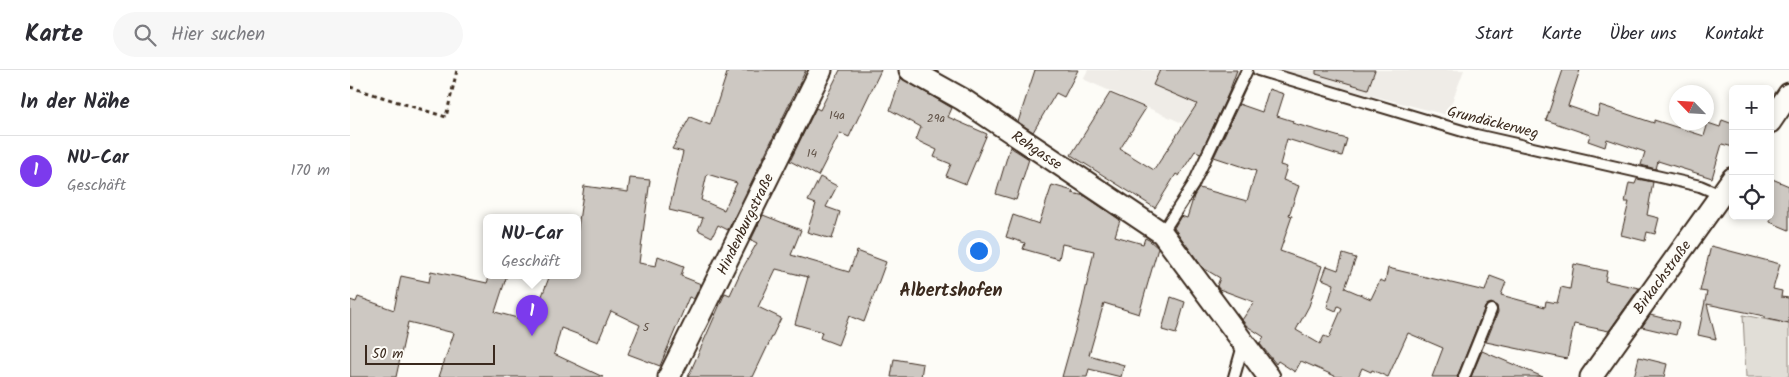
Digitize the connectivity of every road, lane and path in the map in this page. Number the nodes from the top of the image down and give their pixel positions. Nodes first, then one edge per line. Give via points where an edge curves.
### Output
1 (457, 70) edge
2 (822, 70) edge
3 (910, 70) edge
4 (1247, 70) edge
5 (1258, 70) edge
6 (350, 87) edge
7 (1789, 94) edge
8 (1774, 116) edge
9 (1729, 184) edge
10 (1721, 195) junction
11 (1162, 233) junction
12 (1490, 310) dead end
13 (1244, 341) junction
14 (669, 377) edge
15 (1234, 377) edge
16 (1269, 377) edge
17 (1464, 377) edge
18 (1591, 377) edge

1 - 6 path via 446,117
2 - 14 street, Hindenburgstraße
3 - 11 street, Rehgasse via 962,99
4 - 11 lane via 1193,185
5 - 10 lane, Grundäckerweg via 1476,135 1700,186
7 - 8 street
9 - 10 street, Birkachstraße
10 - 18 street, Birkachstraße
11 - 13 street, Rehgasse
12 - 17 lane
13 - 15 lane
13 - 16 street, Rehgasse

